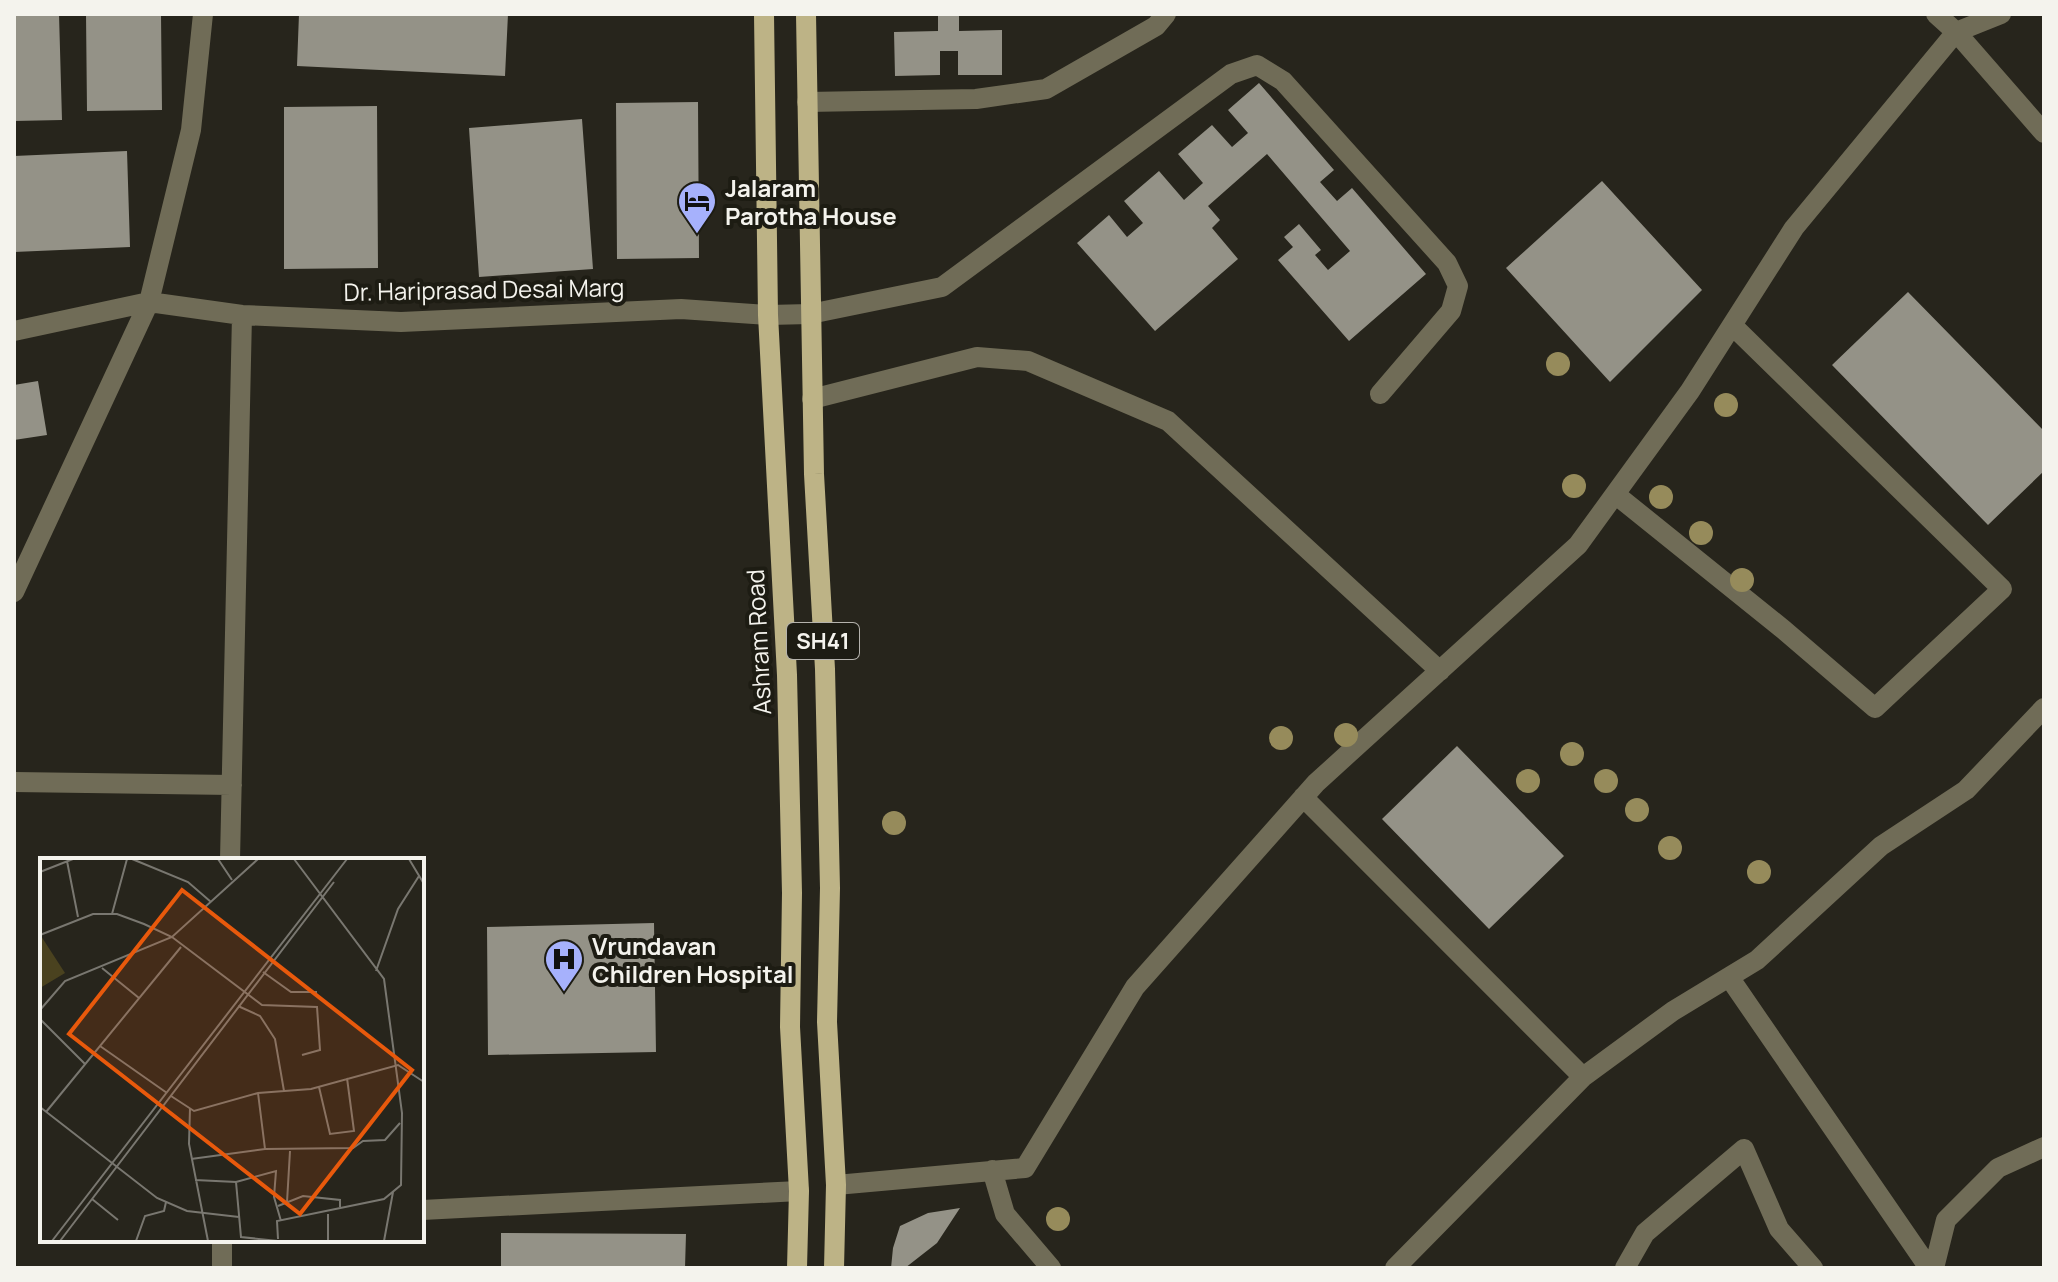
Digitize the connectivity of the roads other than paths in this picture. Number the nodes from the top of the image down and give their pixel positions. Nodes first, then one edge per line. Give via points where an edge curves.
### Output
1 (203, 14) edge
2 (764, 14) edge
3 (806, 14) edge
4 (1166, 14) edge
5 (1936, 14) edge
6 (2001, 14) edge
7 (1956, 32) junction
8 (807, 102) junction
9 (2044, 133) edge
10 (149, 302) junction
11 (810, 314) junction
12 (242, 315) junction
13 (768, 315) junction
14 (1732, 325) junction
15 (14, 331) edge
16 (1380, 394) dead end
17 (812, 399) junction
18 (1615, 494) junction
19 (14, 592) edge
20 (1440, 671) junction
21 (2044, 708) edge
22 (14, 782) edge
23 (232, 785) junction
24 (1303, 797) junction
25 (230, 858) edge
26 (1729, 977) junction
27 (1583, 1077) junction
28 (2044, 1147) edge
29 (992, 1170) junction
30 (836, 1185) junction
31 (799, 1191) junction
32 (424, 1210) edge
33 (222, 1242) edge
34 (222, 1268) edge
35 (797, 1268) edge
36 (834, 1268) edge
37 (1051, 1268) edge
38 (1395, 1268) edge
39 (1625, 1268) edge
40 (1813, 1268) edge
41 (1931, 1268) edge

1 - 10 street via 191,130
2 - 13 main road, Ashram Road
3 - 8 main road, SH41
4 - 8 street via 1156,26 1046,89 976,99
5 - 7 street
6 - 7 street
7 - 9 street
7 - 14 street via 1794,228
8 - 11 main road, SH41
10 - 12 street, Dr. Hariprasad Desai Marg
10 - 15 street, Dr. Hariprasad Desai Marg
10 - 19 street
11 - 13 street, Dr. Hariprasad Desai Marg
11 - 16 street, Dr. Hariprasad Desai Marg via 942,287 1231,74 1257,65 1283,81 1447,263 1458,286 1451,311
11 - 17 main road, SH41
12 - 13 street, Dr. Hariprasad Desai Marg via 401,322 681,309
12 - 23 street
13 - 31 main road, Ashram Road via 787,675 790,1027
14 - 18 street
14 - 18 street via 2002,589 1875,708
17 - 20 street via 977,357 1028,361 1168,421
17 - 30 main road, SH41 via 825,669 827,1022
18 - 20 street via 1578,545
20 - 24 street
21 - 26 street via 1966,790 1881,846 1757,960
22 - 23 street
23 - 25 street
24 - 27 street
24 - 29 street via 1135,987 1025,1168
26 - 27 street
26 - 41 street
27 - 38 street
28 - 41 street via 1998,1168 1946,1220
29 - 30 street
29 - 37 street via 1005,1214
30 - 36 main road, SH41
31 - 32 street
31 - 35 main road, Ashram Road
33 - 34 street
39 - 40 street via 1645,1233 1744,1149 1779,1229

